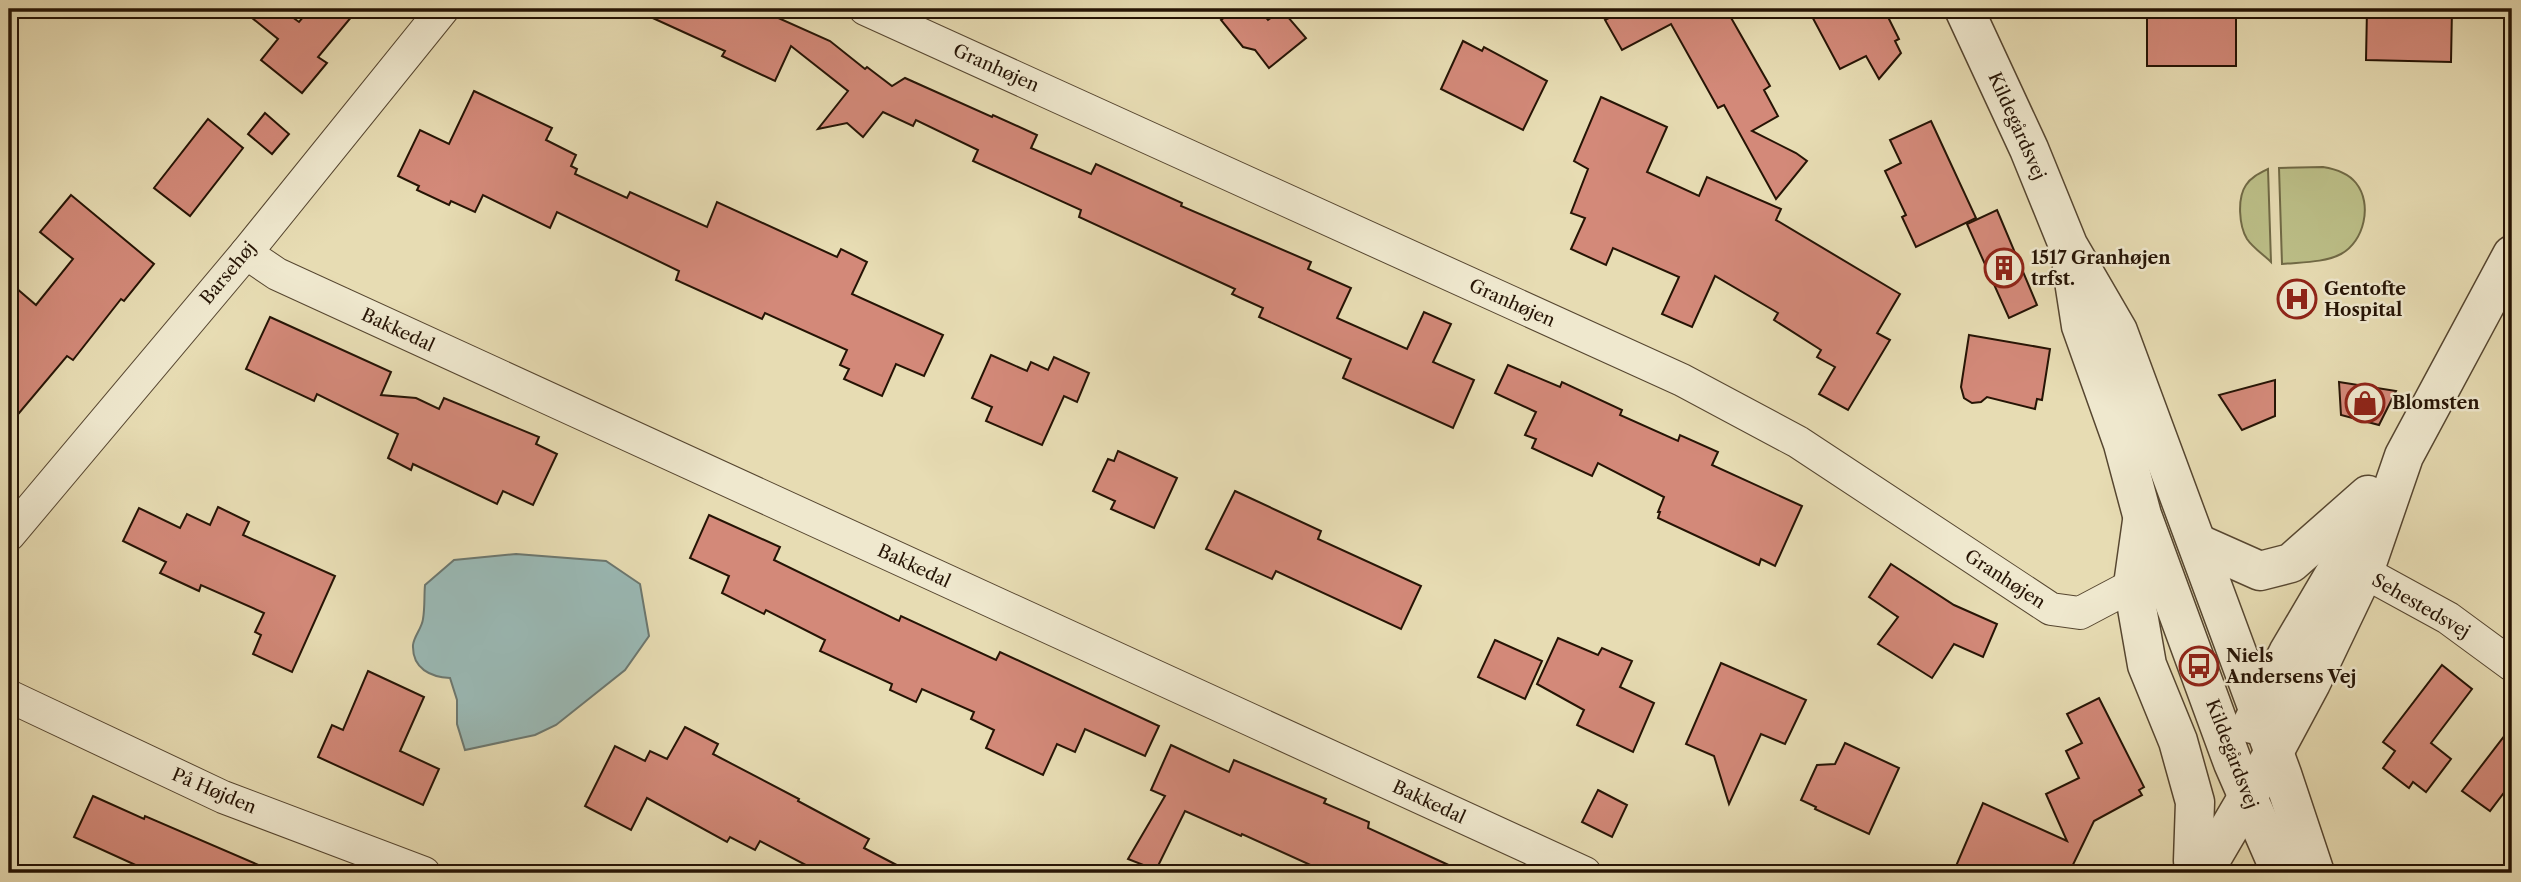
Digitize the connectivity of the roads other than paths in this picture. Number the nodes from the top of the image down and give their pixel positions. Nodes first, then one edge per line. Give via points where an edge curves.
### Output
1 (442, 9) edge
2 (865, 9) edge
3 (1964, 9) edge
4 (2068, 245) junction
5 (246, 253) junction
6 (2512, 255) edge
7 (2399, 468) junction
8 (2142, 515) junction
9 (9, 535) edge
10 (2197, 543) junction
11 (2337, 561) junction
12 (2133, 585) junction
13 (2512, 665) edge
14 (9, 696) edge
15 (2259, 710) junction
16 (2274, 752) junction
17 (2233, 763) junction
18 (2248, 797) junction
19 (2194, 869) edge
20 (424, 873) edge
21 (1585, 873) edge
22 (2281, 873) edge
23 (2315, 873) edge

1 - 5 street, Barsehøj
2 - 12 street, Granhøjen via 1682,380 1798,442 2051,609 2080,613
3 - 4 street, Kildegårdsvej
4 - 8 street, Kildegårdsvej via 2081,327 2123,444
4 - 10 street, Kildegårdsvej via 2118,331
5 - 9 street, Barsehøj
5 - 21 street, Bakkedal via 277,274
6 - 7 street
7 - 11 street
7 - 11 street
8 - 12 street, Kildegårdsvej
8 - 17 street, Kildegårdsvej
10 - 11 street via 2260,571 2291,563
10 - 15 street, Kildegårdsvej
11 - 13 street, Sehestedsvej via 2448,618
11 - 15 street
11 - 16 street via 2311,683
12 - 19 street, Kildegårdsvej via 2147,665 2178,741 2195,802
14 - 20 street, På Højden via 223,797
15 - 16 street, Kildegårdsvej
15 - 17 street
16 - 18 street
16 - 23 street, Kildegårdsvej
17 - 18 street, Kildegårdsvej
17 - 19 street
18 - 19 street
18 - 22 street, Kildegårdsvej

